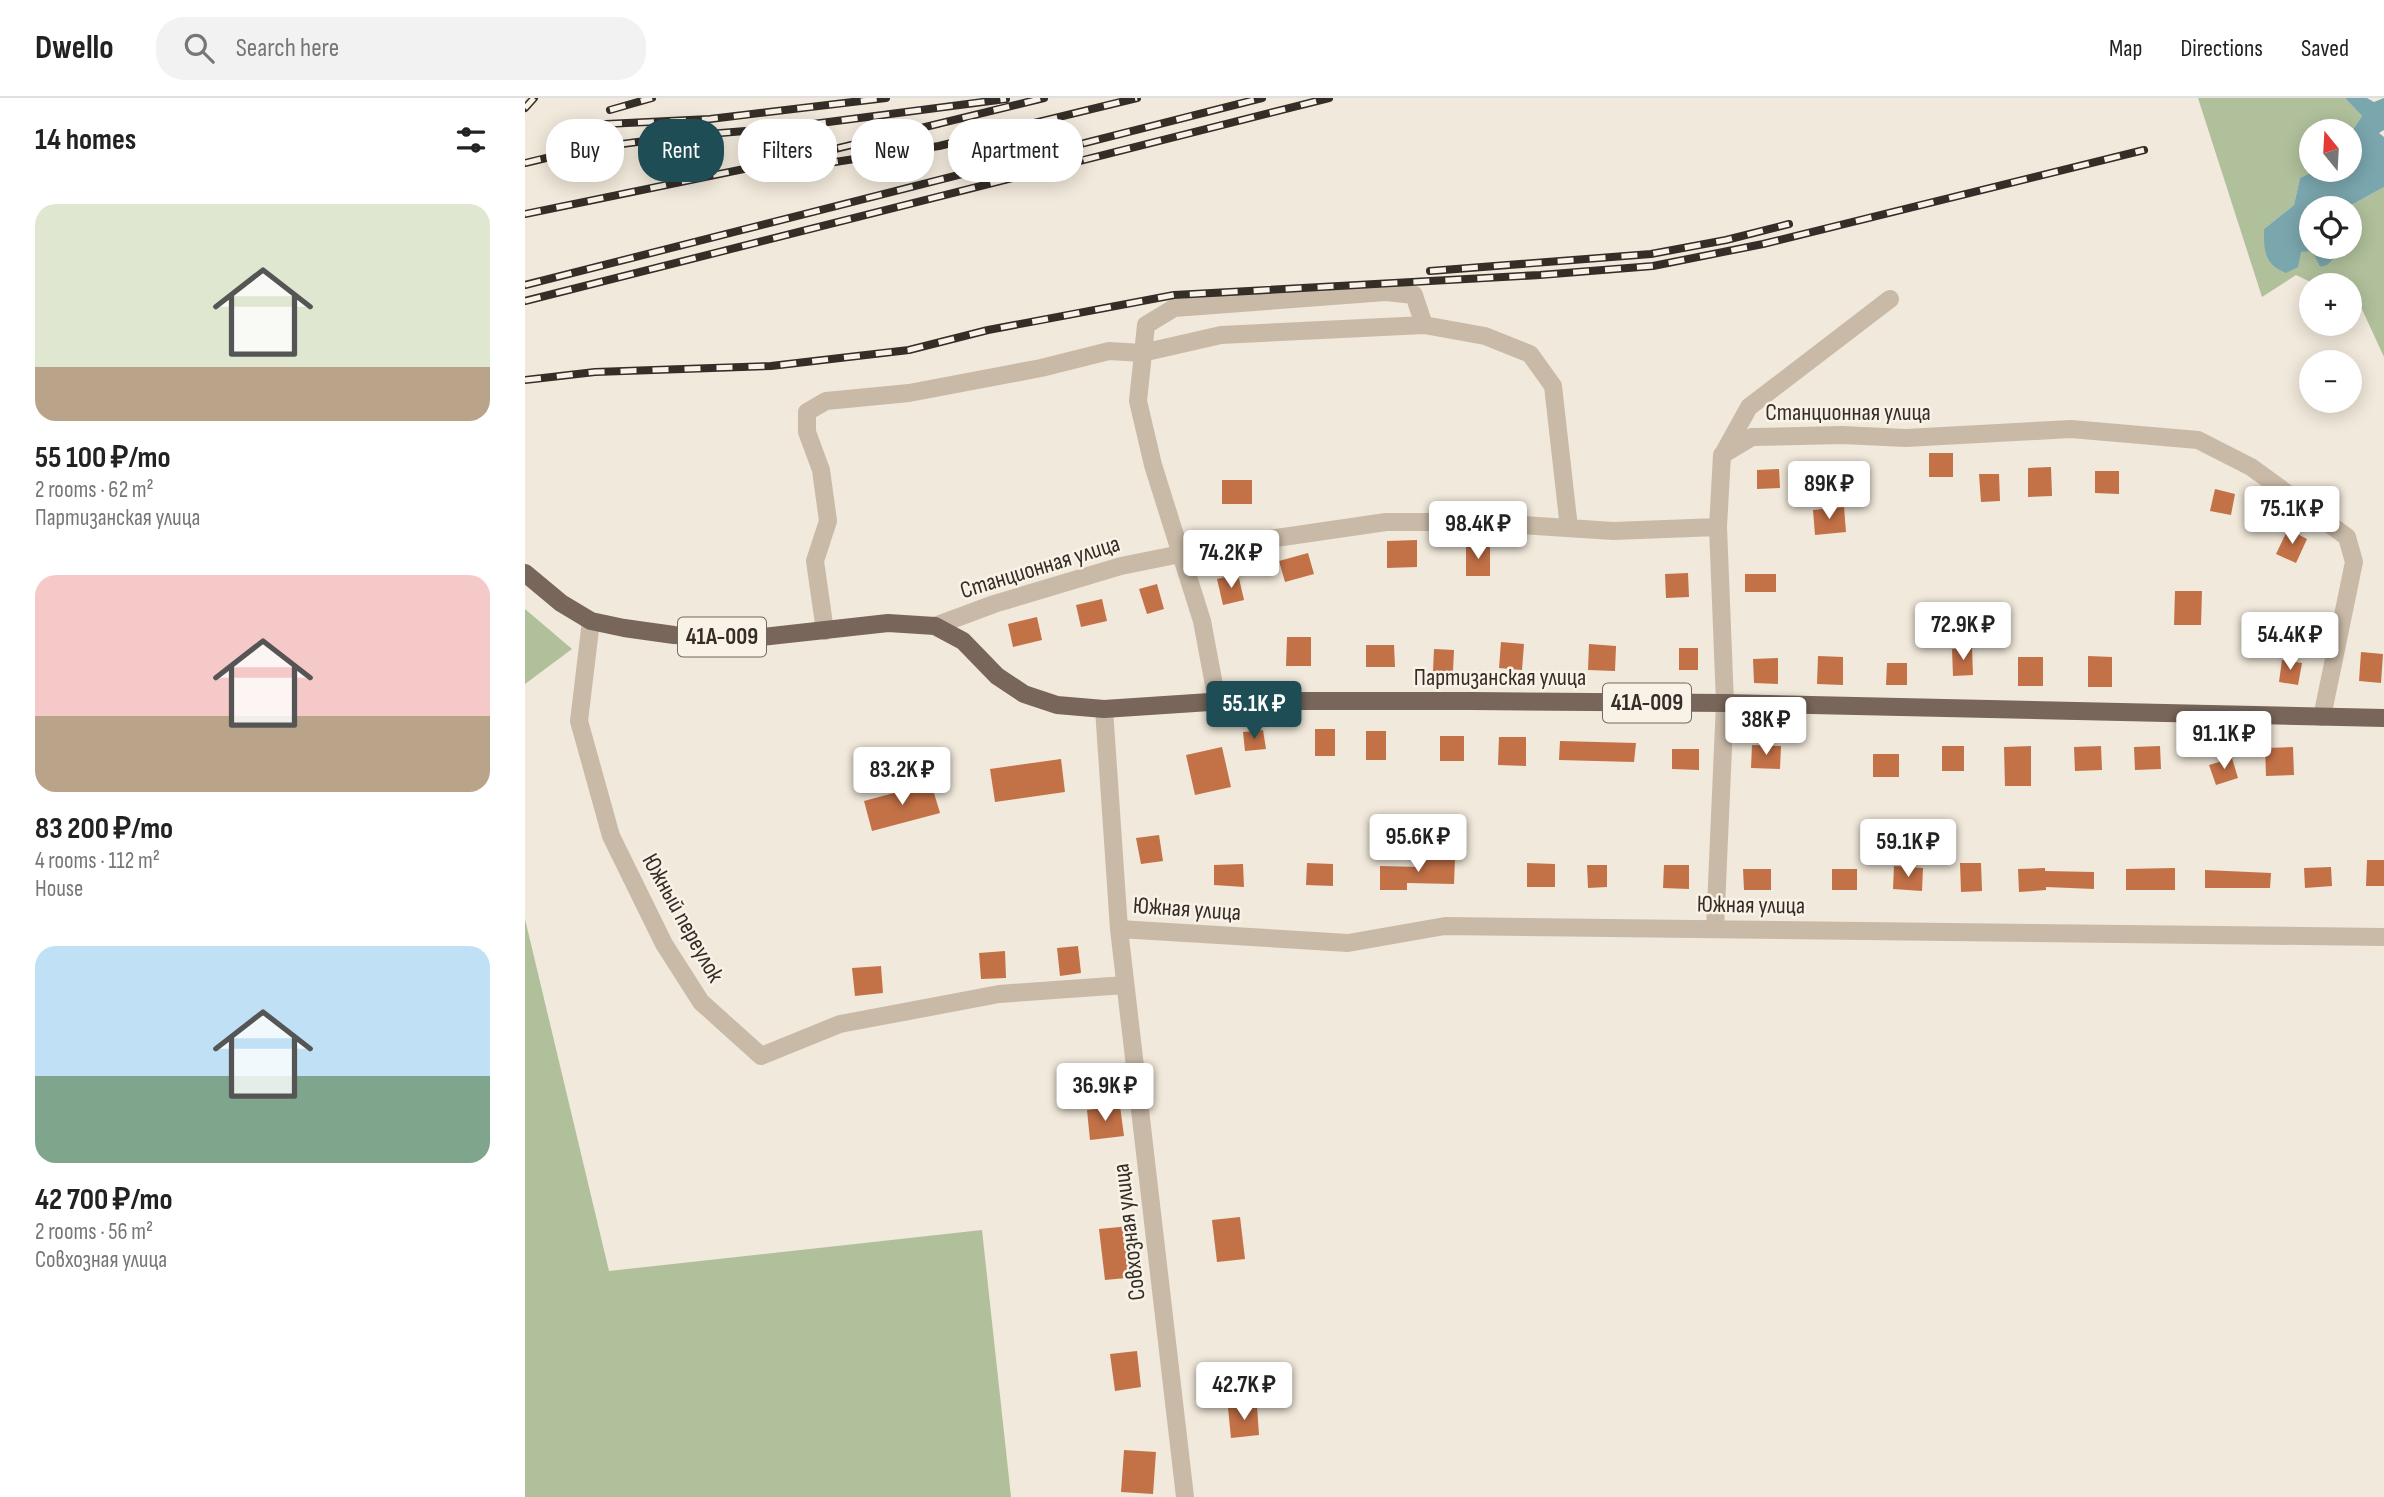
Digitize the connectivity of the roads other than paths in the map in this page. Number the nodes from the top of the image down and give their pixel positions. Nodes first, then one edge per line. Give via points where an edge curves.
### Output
1 (1890, 299) dead end
2 (1264, 301) junction
3 (1424, 325) junction
4 (1231, 334) junction
5 (1142, 353) junction
6 (1722, 455) junction
7 (1718, 527) junction
8 (1569, 528) junction
9 (1181, 554) junction
10 (525, 573) edge
11 (591, 621) junction
12 (935, 626) junction
13 (825, 631) junction
14 (1217, 701) junction
15 (1725, 703) junction
16 (1104, 709) junction
17 (2322, 717) junction
18 (2384, 718) edge
19 (1119, 929) junction
20 (1715, 929) junction
21 (2384, 937) edge
22 (1125, 985) junction
23 (1185, 1497) edge

1 - 6 street via 1749,407
2 - 3 street via 1386,292 1414,295
2 - 4 street
2 - 5 street via 1174,308 1146,325
3 - 4 street
3 - 8 street via 1485,336 1530,354 1553,386
4 - 5 street
5 - 9 street via 1138,401
5 - 13 street via 1109,351 909,393 826,401 807,412 807,432 821,470 828,521 815,561
6 - 7 street
6 - 17 street, Станционная улица via 1752,437 1906,438 2070,429 2198,440 2251,467 2347,537 2354,562
7 - 8 street, Станционная улица
7 - 15 street
8 - 9 street, Станционная улица via 1387,522
9 - 12 street, Станционная улица via 1121,565
9 - 14 street via 1202,621
10 - 11 main road, Станционная улица / 41А-009
11 - 13 main road, Станционная улица / 41А-009 via 674,635 753,638
11 - 22 street, Южный переулок via 579,721 611,836 664,943 701,1002 761,1056 841,1024 999,994
12 - 13 main road, Станционная улица / 41А-009 via 888,623
12 - 16 main road, Партизанская улица / 41А-009 via 963,641 997,676 1024,694 1057,705
14 - 15 main road, Партизанская улица / 41А-009
14 - 16 main road, Партизанская улица / 41А-009
15 - 17 main road, Партизанская улица / 41А-009
15 - 20 street
16 - 19 street, Совхозная улица
17 - 18 main road, Партизанская улица / 41А-009
19 - 20 street, Южная улица via 1348,943 1445,926
19 - 22 street, Совхозная улица
20 - 21 street, Южная улица
22 - 23 street, Совхозная улица

